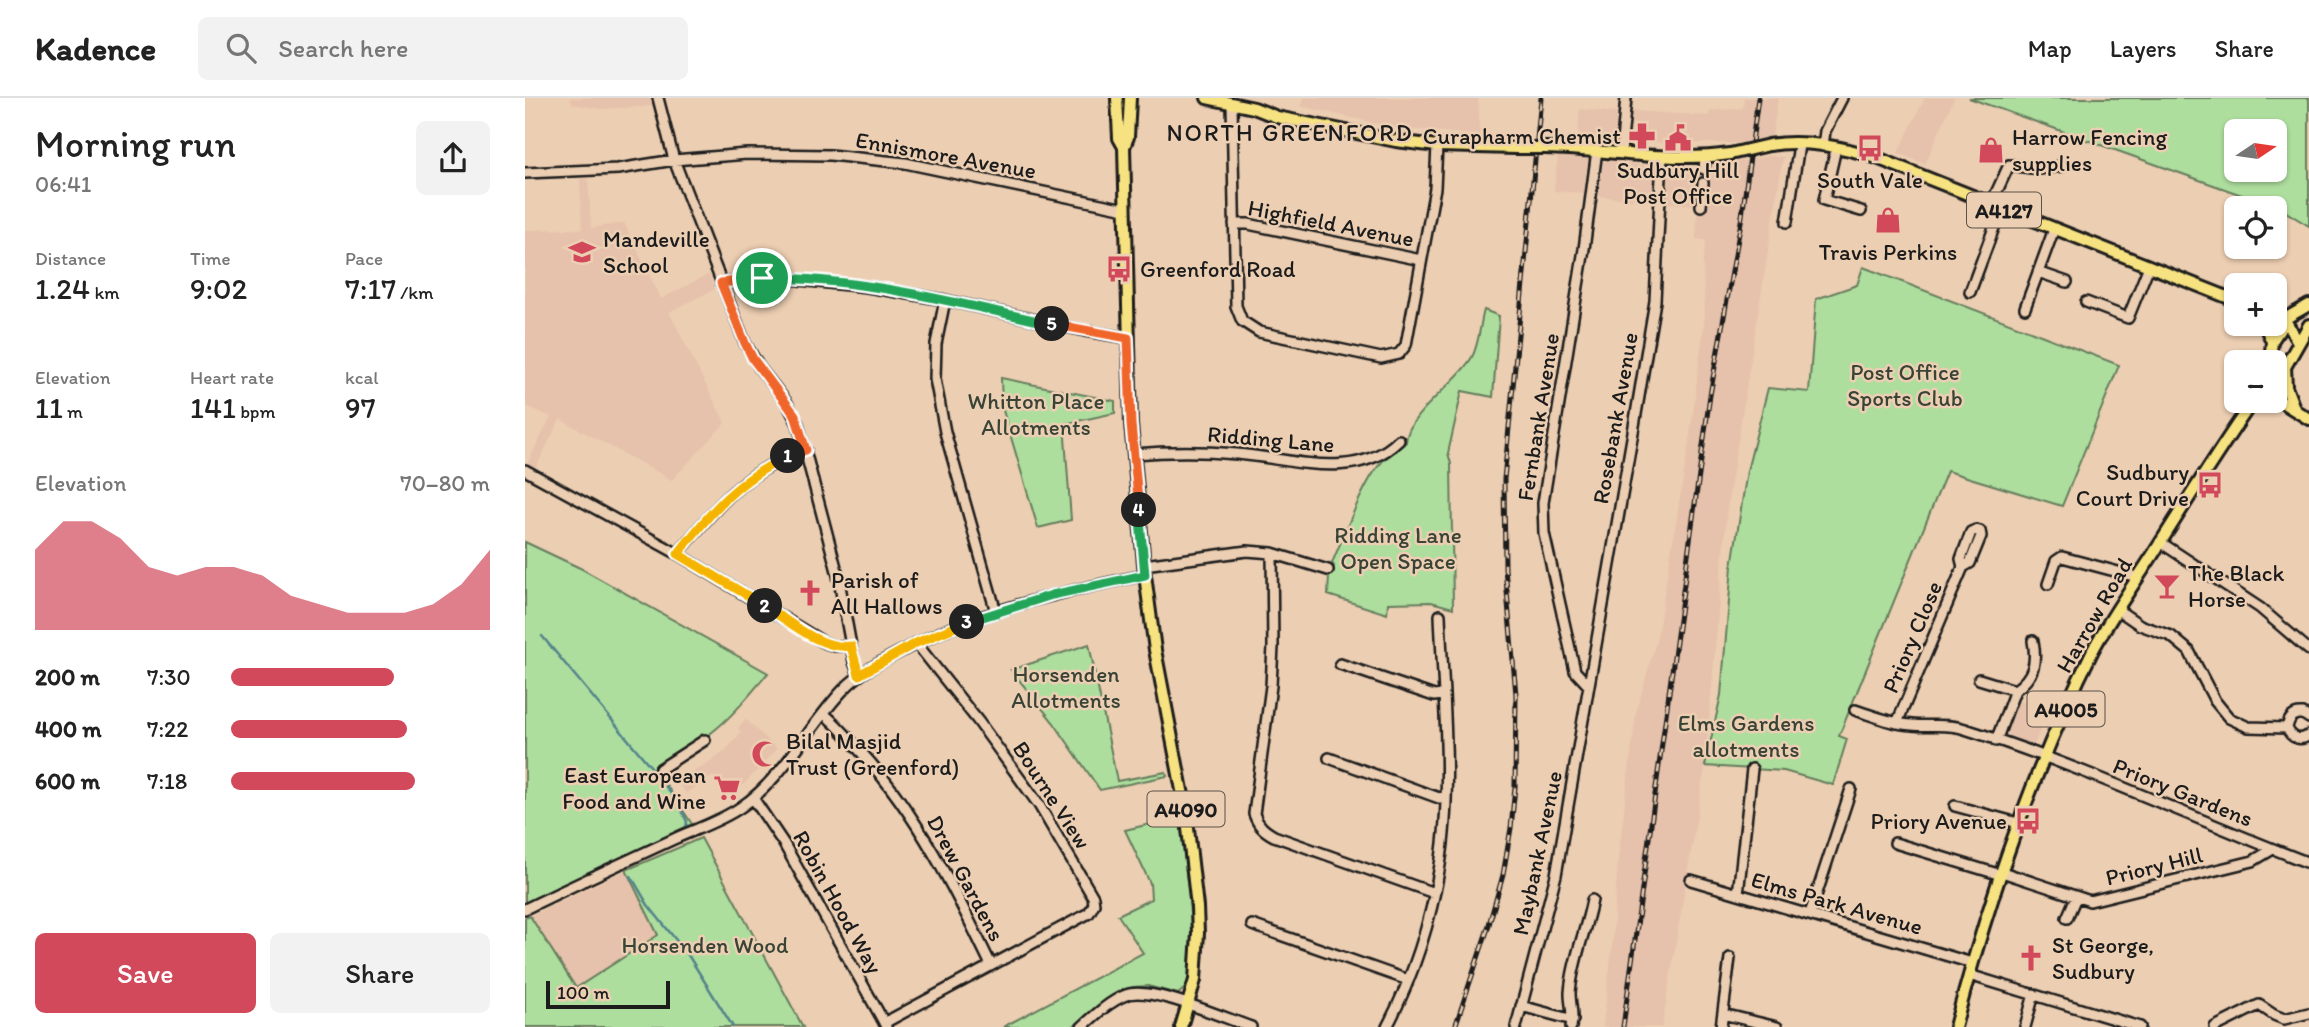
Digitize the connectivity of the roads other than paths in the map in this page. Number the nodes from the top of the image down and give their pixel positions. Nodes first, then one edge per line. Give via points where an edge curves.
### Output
1 (658, 98) edge
2 (1117, 98) edge
3 (1130, 98) edge
4 (1207, 98) edge
5 (1626, 98) edge
6 (1842, 98) edge
7 (1232, 103) junction
8 (1799, 145) junction
9 (1437, 146) junction
10 (1823, 146) junction
11 (1124, 147) junction
12 (1836, 148) junction
13 (1597, 150) junction
14 (1621, 152) junction
15 (1662, 156) junction
16 (674, 160) junction
17 (2062, 166) dead end
18 (525, 173) edge
19 (1703, 183) dead end
20 (1701, 206) dead end
21 (1996, 206) junction
22 (1125, 209) junction
23 (1861, 211) dead end
24 (1787, 222) dead end
25 (1234, 224) junction
26 (2054, 229) junction
27 (1421, 260) junction
28 (2149, 266) junction
29 (2038, 272) junction
30 (2067, 282) dead end
31 (721, 283) junction
32 (1970, 292) dead end
33 (2224, 296) edge
34 (945, 300) junction
35 (2086, 302) dead end
36 (2309, 305) edge
37 (2025, 308) dead end
38 (2287, 315) edge
39 (2309, 325) edge
40 (2287, 330) edge
41 (1128, 338) junction
42 (2296, 345) junction
43 (2287, 351) edge
44 (2287, 363) edge
45 (2287, 390) edge
46 (2287, 404) edge
47 (2294, 408) junction
48 (2245, 413) edge
49 (2309, 419) edge
50 (1399, 440) dead end
51 (806, 450) junction
52 (1134, 454) junction
53 (525, 470) edge
54 (2160, 542) junction
55 (1272, 553) junction
56 (678, 554) junction
57 (1963, 567) dead end
58 (1144, 570) junction
59 (1328, 570) dead end
60 (2137, 577) junction
61 (2048, 584) dead end
62 (2117, 610) junction
63 (996, 612) junction
64 (1440, 614) dead end
65 (2033, 641) dead end
66 (916, 643) junction
67 (851, 646) junction
68 (2309, 650) edge
69 (1340, 664) dead end
70 (859, 675) junction
71 (1979, 679) dead end
72 (1588, 685) junction
73 (2015, 690) junction
74 (1443, 695) junction
75 (1855, 710) dead end
76 (824, 715) junction
77 (2309, 718) edge
78 (1897, 723) junction
79 (2287, 728) junction
80 (2309, 735) edge
81 (705, 740) dead end
82 (1996, 741) junction
83 (2044, 756) junction
84 (1329, 758) dead end
85 (660, 769) dead end
86 (1752, 769) dead end
87 (1851, 789) dead end
88 (1444, 797) junction
89 (753, 798) junction
90 (1955, 806) dead end
91 (2018, 823) junction
92 (1895, 843) dead end
93 (2273, 849) junction
94 (2309, 863) edge
95 (2001, 873) junction
96 (1691, 880) dead end
97 (1434, 893) junction
98 (1738, 894) junction
99 (2076, 897) junction
100 (1592, 900) dead end
101 (525, 909) edge
102 (1810, 914) junction
103 (2067, 918) dead end
104 (1252, 925) dead end
105 (1730, 958) dead end
106 (1972, 963) junction
107 (991, 965) junction
108 (1969, 975) junction
109 (1408, 981) junction
110 (2034, 994) junction
111 (1188, 1004) junction
112 (1521, 1006) junction
113 (2309, 1013) edge
114 (1723, 1014) junction
115 (1572, 1023) edge
116 (885, 1025) edge
117 (1082, 1027) edge
118 (1181, 1027) edge
119 (1251, 1027) edge
120 (1387, 1027) edge
121 (1515, 1027) edge
122 (1721, 1027) edge
123 (1777, 1027) edge
124 (1955, 1027) edge
125 (2025, 1027) edge
126 (2140, 1027) edge
127 (2215, 1027) edge

1 - 16 street
2 - 11 main road, A4090 via 1119,138
3 - 11 main road, A4090
4 - 7 main road, A4127
5 - 14 street
6 - 10 street via 1825,131
7 - 9 main road, A4127 via 1291,120
7 - 25 street
8 - 10 main road, A4127
8 - 15 main road, A4127, bridge via 1769,145 1705,164
8 - 24 street
9 - 13 main road, A4127, bridge
9 - 27 street via 1435,188
10 - 12 main road, A4127
11 - 22 main road, A4090
12 - 21 main road, A4127 via 1877,158
12 - 23 street via 1824,200
13 - 14 main road, A4127
13 - 72 street, Fernbank Avenue via 1543,518 1576,671
14 - 15 main road, A4127
15 - 72 street, Rosebank Avenue via 1655,301
16 - 18 street, Ennismore Avenue via 618,169
16 - 22 street, Ennismore Avenue via 747,154 830,155 931,168
16 - 31 street
17 - 21 street via 2010,165
19 - 20 street
21 - 26 main road, A4127
21 - 32 street
22 - 41 main road, A4090
25 - 27 street, Highfield Avenue
25 - 27 street via 1236,306 1243,321 1259,332 1381,358 1399,354 1406,345
26 - 28 main road, A4127
26 - 29 street
28 - 33 main road, A4127
28 - 35 street via 2128,318
29 - 30 street
29 - 37 street
31 - 34 street via 799,278
31 - 51 street via 753,359 795,415
34 - 41 street
34 - 63 street via 935,379 945,432
36 - 38 main road
39 - 42 main road
40 - 42 main road
41 - 52 main road, A4090
42 - 43 main road
42 - 44 main road
45 - 47 main road
46 - 47 main road
47 - 49 main road
48 - 54 main road, Harrow Road / A4005
50 - 52 street, Ridding Lane via 1380,455 1355,464 1215,452
51 - 56 street via 764,468 729,493
51 - 67 street via 836,564
52 - 58 main road, A4090
53 - 56 street
54 - 60 main road, Harrow Road / A4005
54 - 68 street via 2260,608
55 - 58 street via 1219,553
55 - 59 street
55 - 97 street via 1272,673 1254,814 1257,823 1275,836
56 - 67 street via 823,642
57 - 78 street, Priory Close
58 - 63 street
58 - 111 main road, A4090 via 1193,875 1198,955
60 - 61 street via 2062,557
60 - 62 main road, Harrow Road / A4005
62 - 79 street via 2140,625 2171,636 2189,651 2229,718 2248,727
62 - 83 main road, Harrow Road / A4005 via 2094,648
63 - 66 street
64 - 74 street
65 - 73 street via 2036,659
66 - 70 street
66 - 107 street, Bourne View via 1039,805 1093,897 1089,913
67 - 70 street
69 - 74 street via 1434,696
70 - 76 street
71 - 73 street
72 - 112 street, Maybank Avenue via 1556,875
73 - 82 street
74 - 88 street
75 - 78 street
76 - 89 street
76 - 107 street, Drew Gardens via 879,772 917,825
77 - 79 street via 2303,713 2293,715
78 - 82 street via 1946,724
79 - 80 street via 2294,738
81 - 85 street
82 - 83 street
83 - 91 main road, Harrow Road / A4005
83 - 93 street, Priory Gardens
84 - 88 street
86 - 98 street
87 - 102 street
88 - 97 street
89 - 101 street
89 - 116 street, Robin Hood Way via 784,844
90 - 91 street
91 - 95 main road, Harrow Road / A4005
92 - 95 street, Priory Hill
93 - 94 street, Priory Gardens
93 - 99 street, Priory Hill via 2253,861 2090,901
95 - 99 street, Priory Hill
95 - 106 main road, Harrow Road / A4005
96 - 98 street, Elms Park Avenue
97 - 109 street
98 - 102 street, Elms Park Avenue
99 - 103 street
100 - 115 street via 1575,963
102 - 106 street, Elms Park Avenue
104 - 109 street
105 - 114 street
106 - 108 main road, Harrow Road / A4005
107 - 116 street
108 - 110 street
108 - 124 main road, Harrow Road / A4005
109 - 120 street
110 - 125 street
110 - 126 street
111 - 117 street via 1130,993
111 - 118 main road, A4090
111 - 119 street
112 - 115 street
112 - 121 street, Maybank Avenue
113 - 127 street via 2284,1018 2254,1006
114 - 122 street
114 - 123 street

